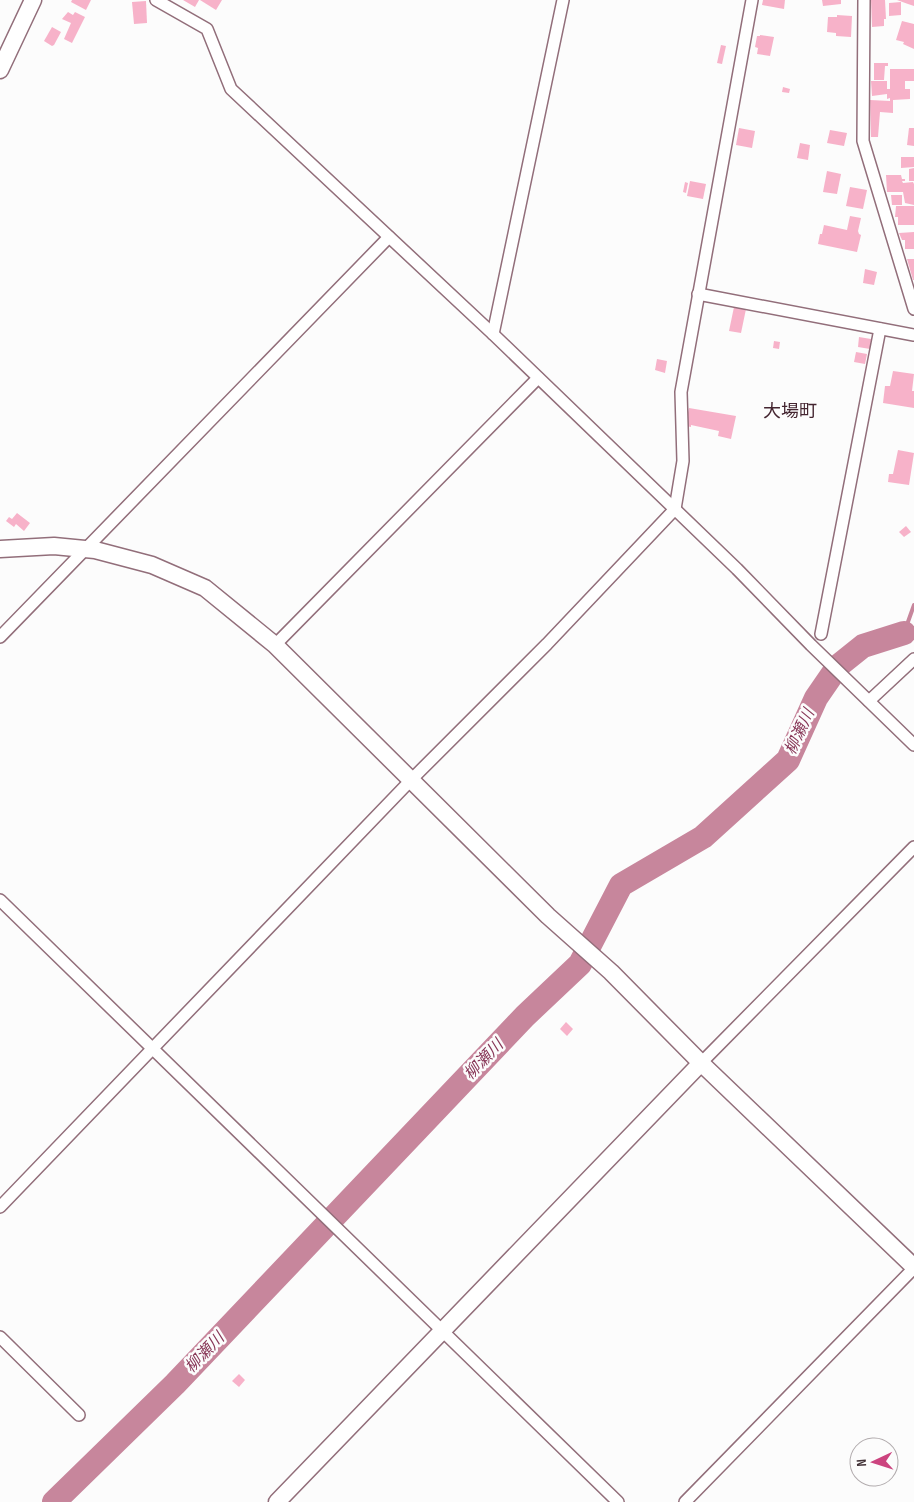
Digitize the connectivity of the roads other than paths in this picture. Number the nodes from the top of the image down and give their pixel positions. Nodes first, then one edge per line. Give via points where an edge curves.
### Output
1 (34, 0) edge
2 (156, 0) edge
3 (563, 0) edge
4 (752, 0) edge
5 (864, 0) edge
6 (0, 70) edge
7 (389, 237) junction
8 (698, 294) junction
9 (914, 309) edge
10 (880, 329) junction
11 (493, 334) junction
12 (914, 335) edge
13 (538, 378) junction
14 (675, 509) junction
15 (0, 549) edge
16 (87, 549) junction
17 (821, 634) dead end
18 (0, 637) edge
19 (275, 645) junction
20 (914, 659) edge
21 (867, 700) junction
22 (914, 745) edge
23 (412, 779) junction
24 (914, 846) edge
25 (0, 900) edge
26 (152, 1049) junction
27 (701, 1063) junction
28 (0, 1207) edge
29 (914, 1268) edge
30 (443, 1332) junction
31 (0, 1337) edge
32 (79, 1415) dead end
33 (277, 1502) edge
34 (618, 1502) edge
35 (685, 1502) edge

1 - 6 street
2 - 7 street via 207,29 231,88
3 - 11 street
4 - 8 street
5 - 9 street via 863,141
7 - 11 street
7 - 16 street
8 - 10 street
8 - 14 street via 681,392 683,461
10 - 12 street
10 - 17 street
11 - 13 street
13 - 14 street
13 - 19 street
14 - 21 street
14 - 23 street via 547,644
15 - 16 street via 54,546
16 - 18 street
16 - 19 street via 152,565 205,588
19 - 23 street
20 - 21 street
21 - 22 street
23 - 26 street
23 - 27 street
24 - 27 street
25 - 26 street
26 - 28 street
26 - 30 street
27 - 29 street
27 - 30 street
29 - 35 street
30 - 33 street
30 - 34 street
31 - 32 street

